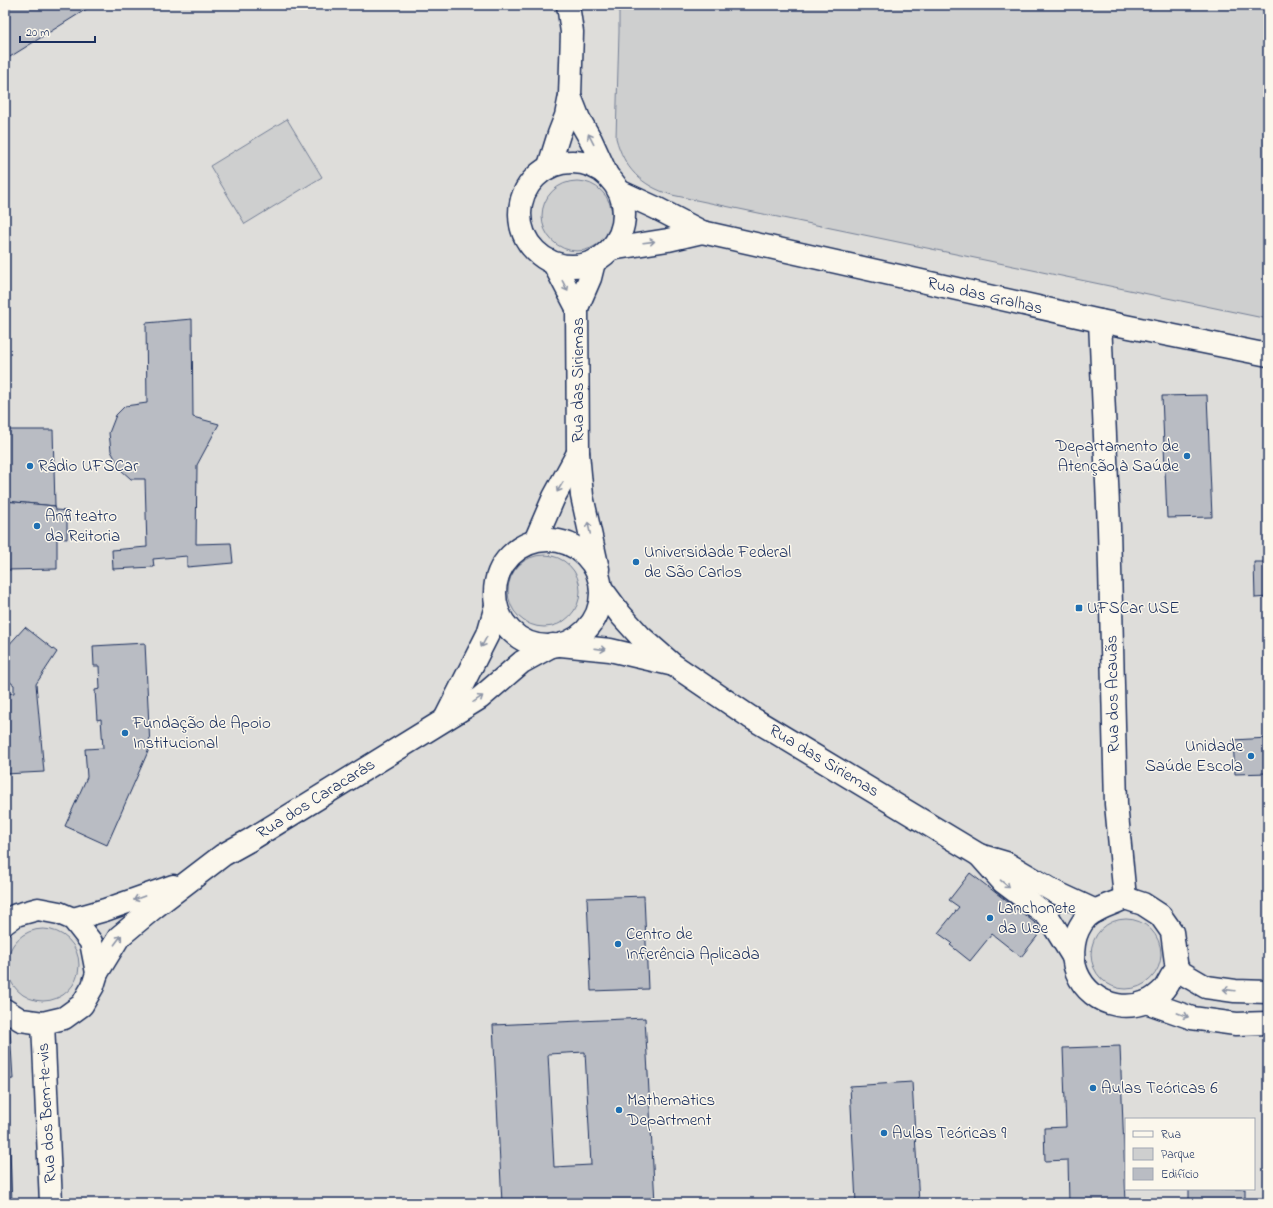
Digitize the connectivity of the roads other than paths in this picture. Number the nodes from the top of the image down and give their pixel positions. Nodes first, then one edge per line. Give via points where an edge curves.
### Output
1 (568, 5) edge
2 (570, 96) junction
3 (549, 166) junction
4 (613, 183) junction
5 (702, 232) junction
6 (602, 255) junction
7 (554, 264) junction
8 (577, 308) junction
9 (1100, 322) junction
10 (1268, 355) edge
11 (578, 453) junction
12 (536, 541) junction
13 (600, 584) junction
14 (496, 606) junction
15 (557, 645) junction
16 (672, 664) junction
17 (445, 719) junction
18 (979, 855) junction
19 (189, 880) junction
20 (1125, 898) junction
21 (5, 902) edge
22 (38, 909) junction
23 (1096, 911) junction
24 (73, 919) junction
25 (5, 923) edge
26 (1072, 955) junction
27 (1177, 970) junction
28 (97, 972) junction
29 (1268, 992) edge
30 (1146, 1002) junction
31 (5, 1010) edge
32 (43, 1023) junction
33 (1268, 1023) edge
34 (51, 1203) edge

1 - 2 street via 572,32
2 - 3 street
4 -> 2 street via 579,119
3 - 4 street via 569,161 589,164
3 - 7 street via 533,178 522,196 519,216 524,237 536,253
4 - 5 street
4 - 6 street via 624,211 621,231
6 -> 5 street
5 - 9 street, Rua das Gralhas
6 - 7 street via 574,266
6 - 8 street
7 -> 8 street
8 - 11 street, Rua das Siriemas
9 - 10 street, Rua das Gralhas
9 - 20 street, Rua dos Acauãs via 1109,528 1116,804
11 -> 12 street, Rua das Siriemas via 554,497
13 -> 11 street, Rua das Siriemas via 582,496
12 - 13 street via 556,540 576,547 591,561
12 - 14 street via 517,550 503,565 495,585
13 - 15 street via 601,601 594,621 580,636
13 - 16 street, Rua das Siriemas via 621,615
14 - 15 street via 505,625 521,639 540,646
14 -> 17 street via 488,634
15 -> 16 street, Rua das Siriemas via 610,650
17 -> 15 street, Rua dos Caracarás via 480,698 522,662
16 - 18 street, Rua das Siriemas via 750,717
17 - 19 street, Rua dos Caracarás via 250,840 223,854
18 - 23 street, Rua das Siriemas via 1006,863 1055,892
18 -> 26 street, Rua das Siriemas via 1003,882 1048,915
19 -> 24 street, Rua dos Caracarás
28 -> 19 street, Rua dos Caracarás via 119,936
20 - 23 street
20 - 27 street via 1143,904 1160,915 1172,932
21 - 22 street
22 - 24 street
22 - 25 street via 16,915
23 - 26 street via 1086,917 1076,935
24 - 28 street via 91,942
26 - 30 street via 1081,981 1089,992 1106,1003 1126,1006
29 -> 27 street via 1206,987
27 - 30 street via 1163,990
28 - 32 street, Rua dos Caracarás via 93,986 82,1005 64,1018
30 -> 33 street via 1192,1018 1236,1024
31 - 32 street via 21,1020
32 - 34 street, Rua dos Bem-te-vis

